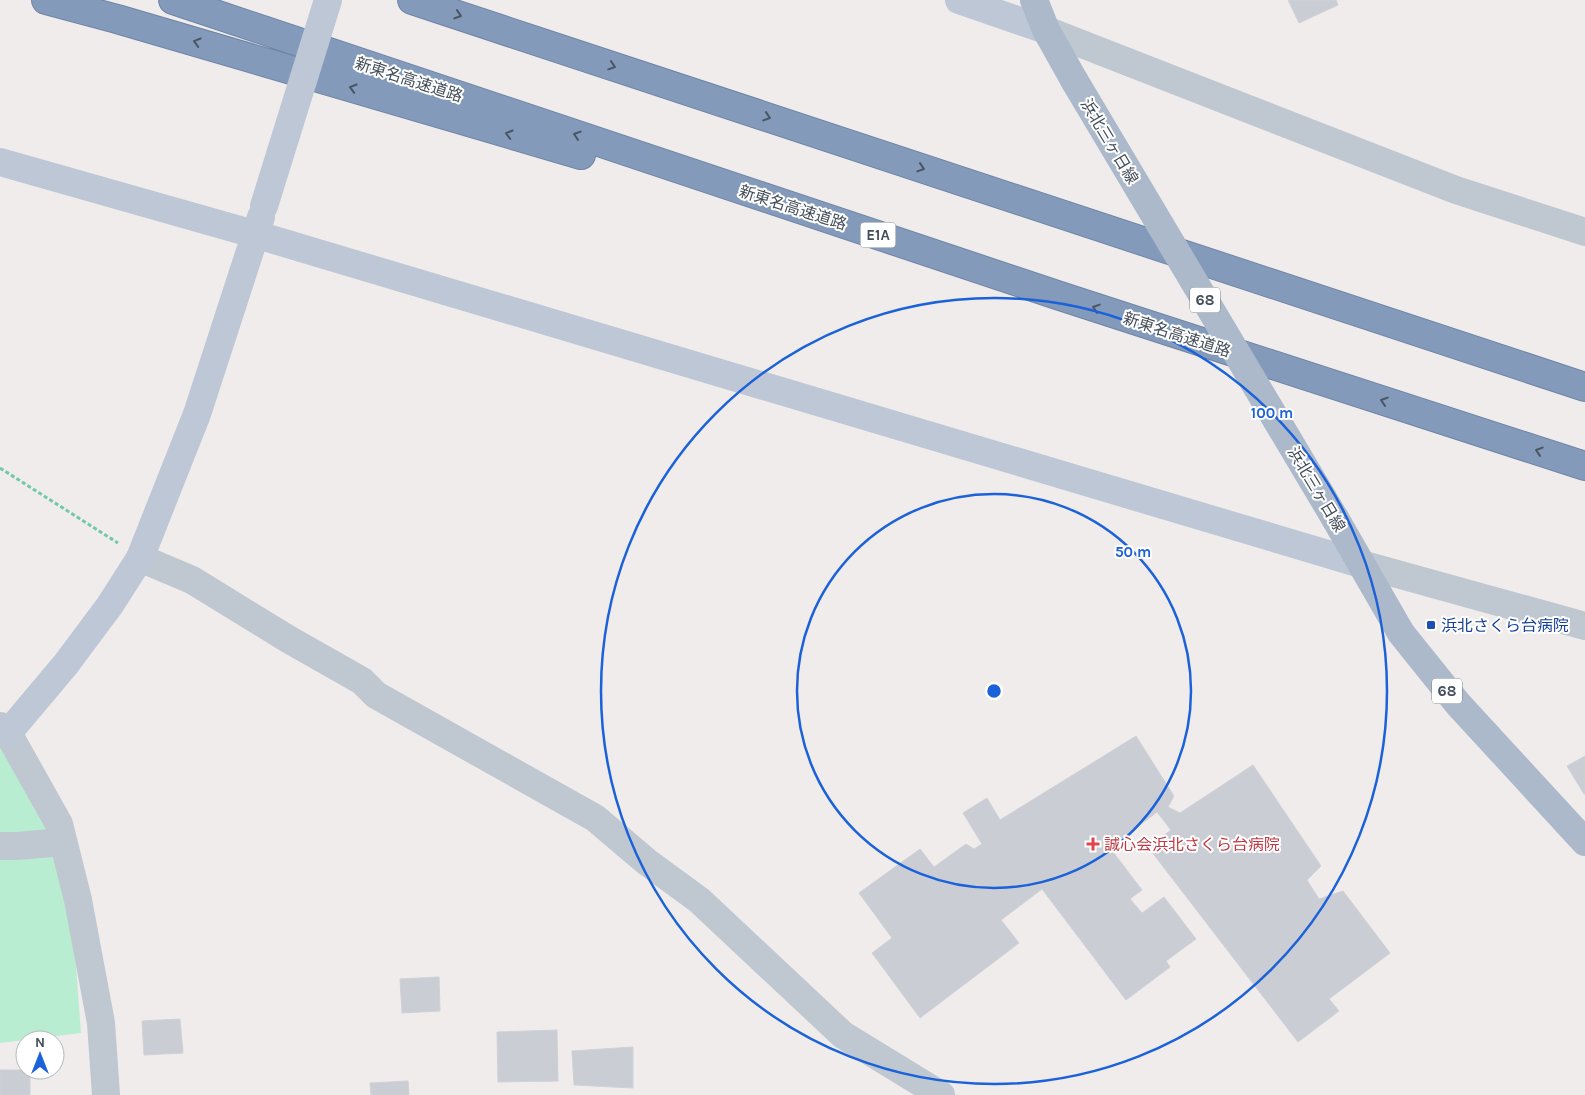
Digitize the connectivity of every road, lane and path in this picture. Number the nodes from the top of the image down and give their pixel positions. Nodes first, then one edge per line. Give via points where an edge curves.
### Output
1 (46, 0) edge
2 (173, 0) edge
3 (328, 0) edge
4 (412, 0) edge
5 (959, 0) edge
6 (1034, 0) edge
7 (1046, 30) junction
8 (0, 162) edge
9 (1585, 232) edge
10 (254, 234) junction
11 (1060, 296) junction
12 (1585, 387) edge
13 (1585, 466) edge
14 (0, 468) edge
15 (140, 558) junction
16 (1361, 564) junction
17 (1585, 626) edge
18 (4, 729) edge
19 (63, 842) junction
20 (1585, 842) edge
21 (0, 846) edge
22 (106, 1095) edge
23 (941, 1095) edge

11 -> 1 highway
11 -> 2 highway, 新東名高速道路 / E1A
3 - 10 street, bridge
4 -> 12 highway
5 - 7 street
6 - 7 main road, 浜北三ヶ日線 / 68
7 - 9 street via 1456,190
7 - 16 main road, 浜北三ヶ日線 / 68, bridge
8 - 10 street
10 - 15 street via 197,414
10 - 16 street
13 -> 11 highway, 新東名高速道路 / E1A
14 - 15 path
15 - 18 street via 66,664
15 - 23 street via 192,580 362,681 376,695 595,818 699,900 844,1035
16 - 17 street
16 - 20 main road, 浜北三ヶ日線 / 68 via 1400,634 1458,704
18 - 19 street via 59,824
19 - 21 street
19 - 22 street via 78,900 101,1023

